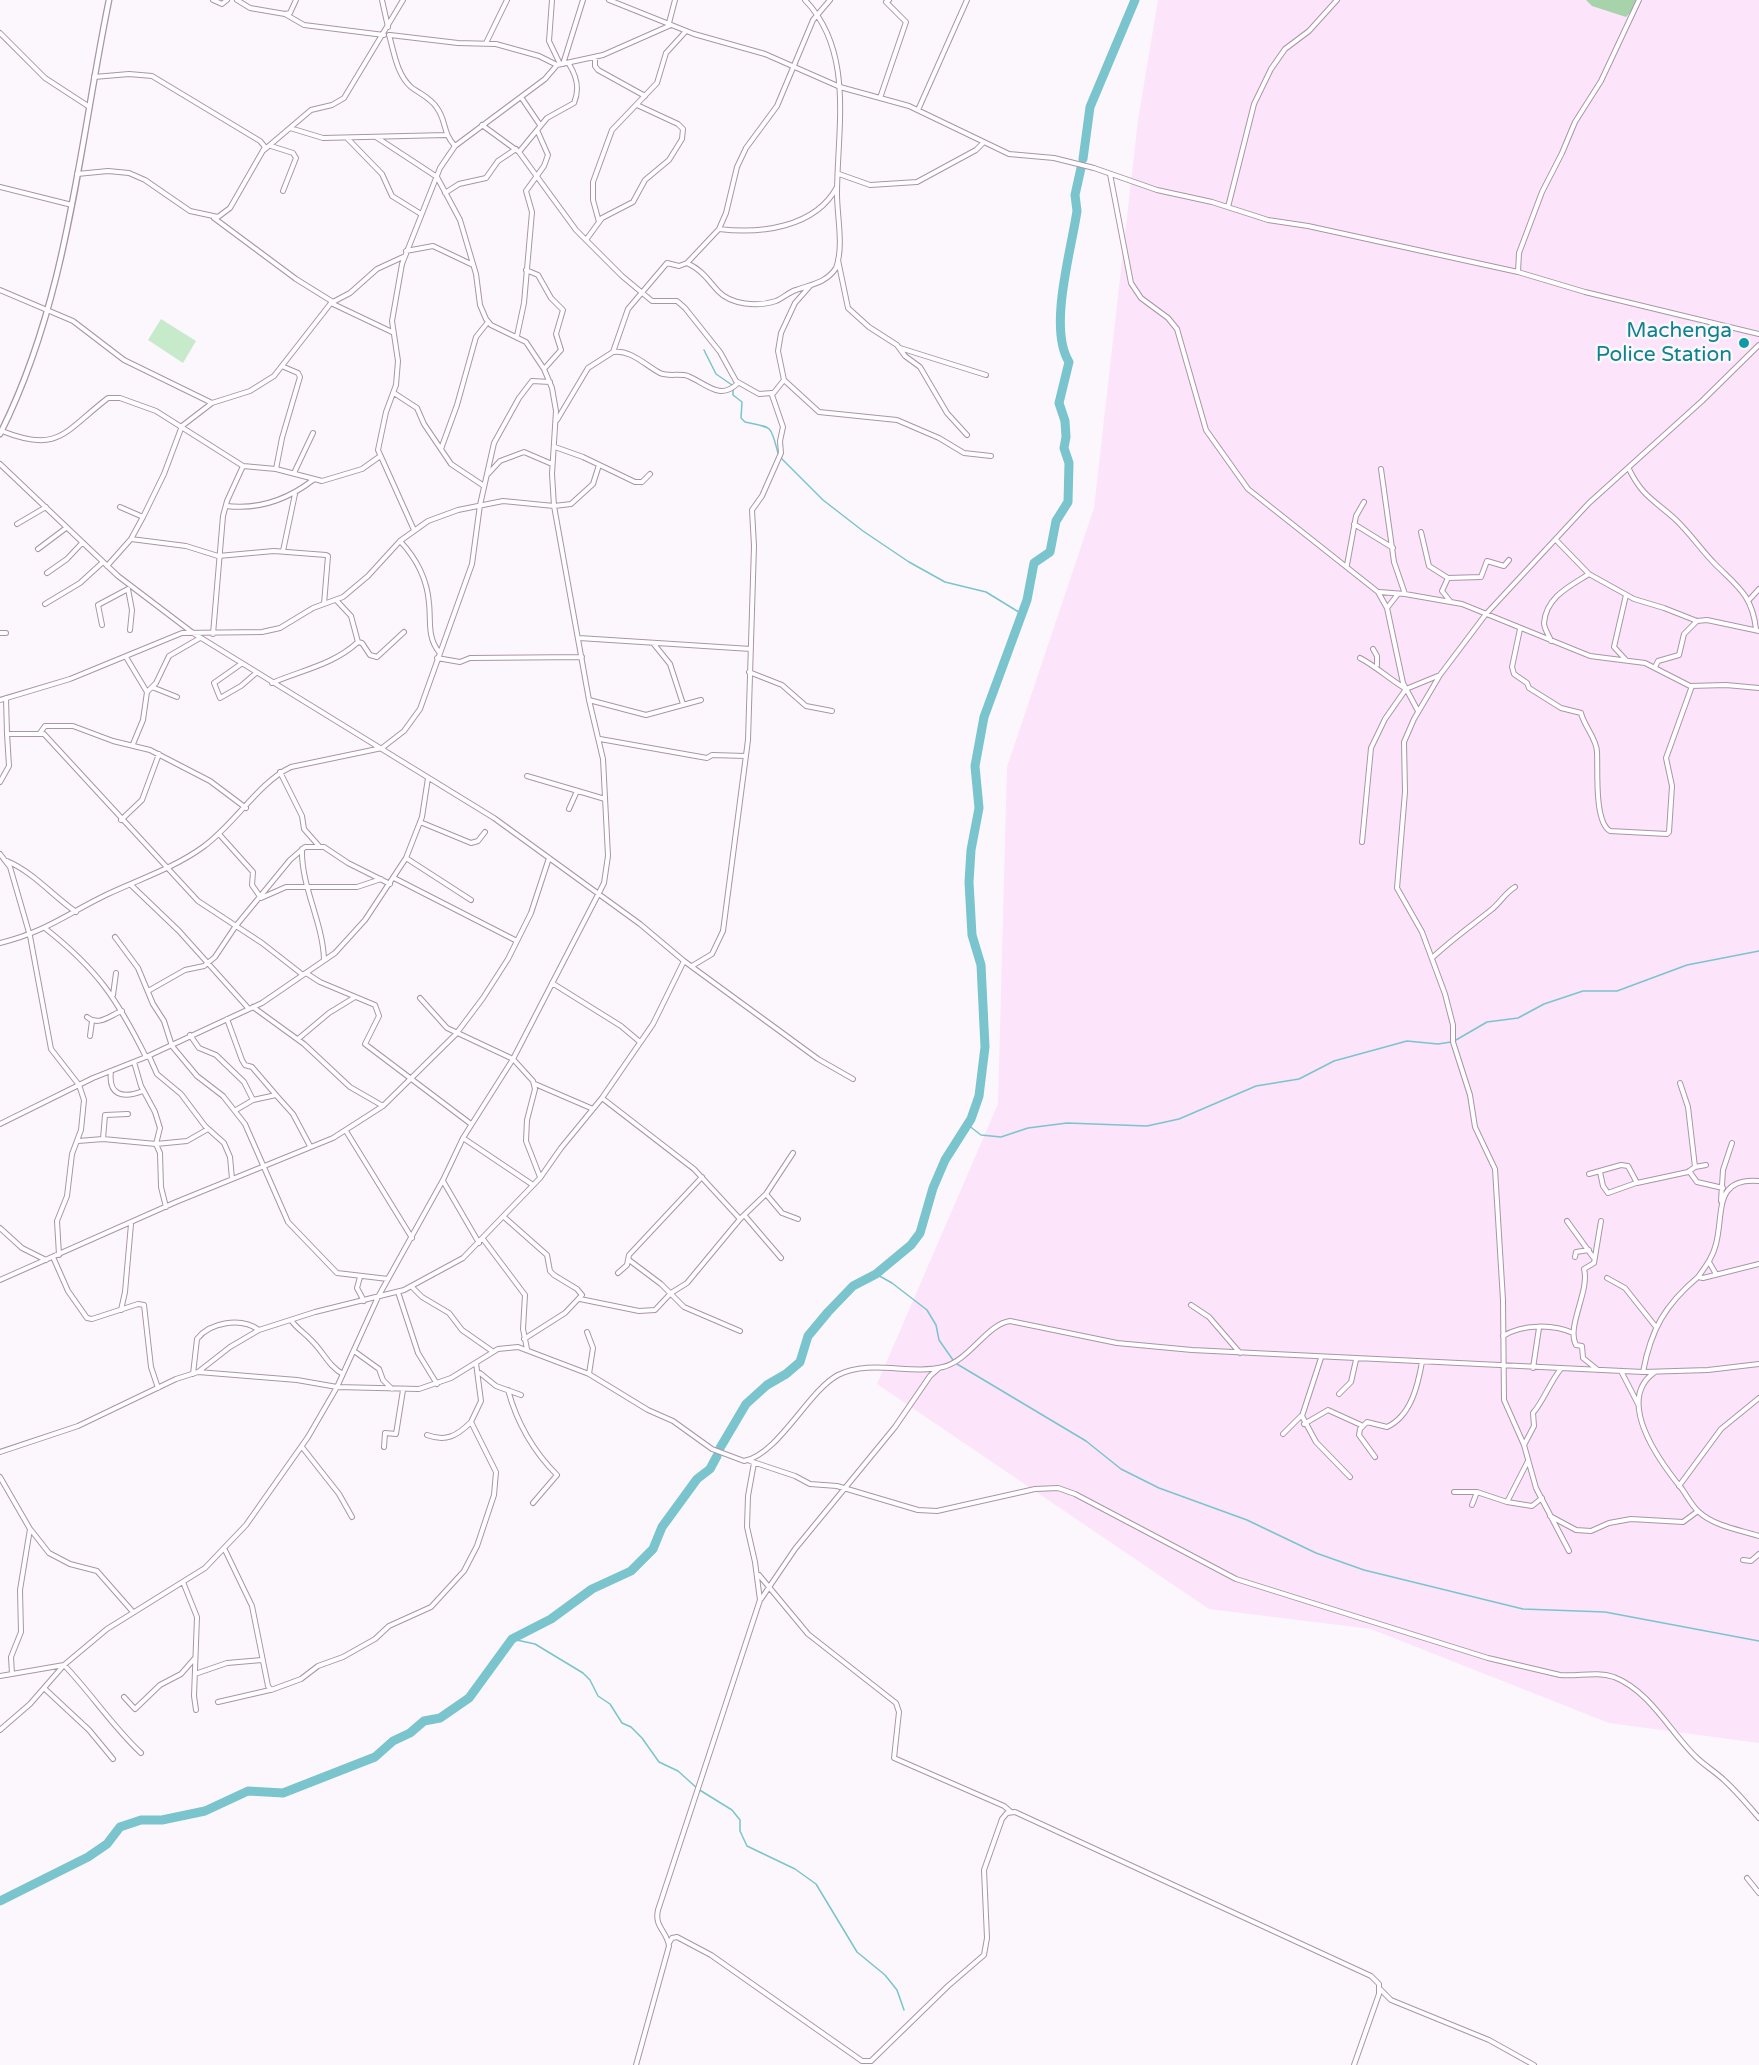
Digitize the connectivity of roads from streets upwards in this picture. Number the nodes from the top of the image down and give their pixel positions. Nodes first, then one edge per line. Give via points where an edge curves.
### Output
1 (109, 0) edge
2 (213, 0) edge
3 (227, 0) edge
4 (237, 0) edge
5 (296, 0) edge
6 (382, 0) edge
7 (403, 0) edge
8 (507, 0) edge
9 (552, 0) edge
10 (583, 0) edge
11 (609, 0) edge
12 (675, 0) edge
13 (805, 0) edge
14 (830, 0) edge
15 (967, 0) edge
16 (1337, 0) edge
17 (1639, 0) edge
18 (886, 1) edge
19 (816, 12) junction
20 (285, 14) junction
21 (671, 24) junction
22 (388, 27) junction
23 (686, 31) junction
24 (0, 33) edge
25 (384, 35) junction
26 (390, 36) junction
27 (486, 43) junction
28 (595, 57) junction
29 (560, 64) junction
30 (570, 64) junction
31 (794, 65) junction
32 (93, 77) junction
33 (840, 87) junction
34 (645, 96) junction
35 (521, 97) junction
36 (880, 98) junction
37 (637, 105) junction
38 (88, 106) junction
39 (918, 110) junction
40 (482, 125) junction
41 (540, 126) junction
42 (290, 128) junction
43 (537, 130) junction
44 (446, 135) junction
45 (376, 137) junction
46 (347, 138) junction
47 (983, 143) junction
48 (269, 146) junction
49 (455, 146) junction
50 (264, 150) junction
51 (517, 150) junction
52 (77, 174) junction
53 (839, 174) junction
54 (1110, 174) junction
55 (437, 177) junction
56 (536, 177) junction
57 (0, 187) edge
58 (837, 187) junction
59 (283, 191) dead end
60 (445, 193) junction
61 (72, 205) junction
62 (1228, 207) junction
63 (421, 214) junction
64 (214, 218) junction
65 (599, 222) junction
66 (719, 229) junction
67 (586, 240) junction
68 (406, 251) junction
69 (404, 257) junction
70 (838, 259) junction
71 (687, 263) junction
72 (474, 266) junction
73 (526, 270) junction
74 (1518, 272) junction
75 (810, 286) junction
76 (0, 290) edge
77 (641, 293) junction
78 (332, 303) junction
79 (48, 309) junction
80 (488, 322) junction
81 (392, 332) junction
82 (1759, 334) edge
83 (517, 336) junction
84 (1759, 345) edge
85 (900, 348) junction
86 (613, 352) junction
87 (284, 367) junction
88 (544, 369) junction
89 (986, 375) dead end
90 (784, 380) junction
91 (550, 382) junction
92 (738, 383) junction
93 (394, 393) junction
94 (773, 393) junction
95 (212, 403) junction
96 (557, 421) junction
97 (182, 426) junction
98 (1, 432) edge
99 (313, 433) dead end
100 (967, 435) dead end
101 (555, 447) junction
102 (441, 449) junction
103 (991, 456) dead end
104 (379, 457) junction
105 (0, 464) edge
106 (552, 464) junction
107 (599, 465) junction
108 (243, 466) junction
109 (276, 469) junction
110 (1381, 469) dead end
111 (1629, 469) junction
112 (294, 473) junction
113 (650, 474) dead end
114 (487, 475) junction
115 (314, 479) junction
116 (484, 486) junction
117 (295, 494) junction
118 (1364, 502) dead end
119 (480, 505) junction
120 (225, 506) junction
121 (554, 506) junction
122 (46, 507) junction
123 (120, 507) dead end
124 (143, 517) junction
125 (17, 524) dead end
126 (1354, 524) junction
127 (66, 528) junction
128 (414, 530) junction
129 (1421, 532) dead end
130 (131, 539) junction
131 (1556, 540) junction
132 (400, 541) junction
133 (82, 543) junction
134 (1393, 548) junction
135 (38, 549) dead end
136 (283, 551) junction
137 (218, 556) junction
138 (1509, 560) dead end
139 (103, 562) junction
140 (1347, 565) junction
141 (107, 566) junction
142 (47, 573) dead end
143 (1589, 574) junction
144 (1448, 578) junction
145 (129, 588) junction
146 (1759, 589) edge
147 (1378, 592) junction
148 (1398, 594) junction
149 (1405, 594) junction
150 (1626, 595) junction
151 (337, 601) junction
152 (1450, 601) junction
153 (1748, 601) junction
154 (45, 604) dead end
155 (324, 604) junction
156 (1387, 608) junction
157 (1486, 614) junction
158 (1697, 621) junction
159 (102, 625) dead end
160 (130, 630) dead end
161 (1520, 630) junction
162 (1757, 630) edge
163 (404, 632) dead end
164 (0, 633) edge
165 (6, 633) dead end
166 (193, 633) junction
167 (213, 634) junction
168 (201, 638) junction
169 (579, 638) junction
170 (358, 642) junction
171 (1551, 642) junction
172 (652, 643) junction
173 (751, 649) junction
174 (1373, 649) dead end
175 (439, 652) junction
176 (126, 657) junction
177 (582, 657) junction
178 (437, 658) junction
179 (1360, 658) dead end
180 (1627, 661) junction
181 (241, 664) junction
182 (1377, 665) junction
183 (1655, 667) junction
184 (748, 672) junction
185 (256, 673) junction
186 (1440, 675) junction
187 (272, 683) junction
188 (1692, 686) junction
189 (152, 687) junction
190 (1759, 688) edge
191 (1406, 689) junction
192 (147, 692) junction
193 (177, 697) dead end
194 (6, 698) junction
195 (0, 700) edge
196 (589, 700) junction
197 (701, 700) dead end
198 (683, 704) junction
199 (832, 711) dead end
200 (1418, 711) junction
201 (40, 733) junction
202 (7, 734) junction
203 (600, 739) junction
204 (133, 744) junction
205 (382, 748) junction
206 (159, 754) junction
207 (746, 756) junction
208 (280, 772) junction
209 (527, 776) dead end
210 (428, 778) junction
211 (0, 782) edge
212 (577, 791) junction
213 (605, 799) junction
214 (246, 808) junction
215 (569, 809) dead end
216 (121, 820) junction
217 (420, 822) junction
218 (485, 832) dead end
219 (219, 834) junction
220 (1362, 842) dead end
221 (319, 846) junction
222 (302, 849) junction
223 (0, 854) edge
224 (549, 857) junction
225 (406, 858) junction
226 (7, 861) junction
227 (168, 868) junction
228 (394, 878) junction
229 (381, 879) junction
230 (390, 884) junction
231 (131, 885) junction
232 (308, 887) junction
233 (1515, 887) dead end
234 (598, 894) junction
235 (261, 898) junction
236 (471, 900) dead end
237 (76, 912) junction
238 (235, 927) junction
239 (46, 929) junction
240 (30, 936) junction
241 (115, 937) dead end
242 (517, 941) junction
243 (0, 944) edge
244 (1432, 958) junction
245 (324, 960) junction
246 (684, 961) junction
247 (207, 964) junction
248 (691, 966) junction
249 (116, 973) dead end
250 (304, 974) junction
251 (552, 983) junction
252 (148, 991) junction
253 (113, 995) junction
254 (355, 997) junction
255 (420, 998) dead end
256 (251, 1008) junction
257 (122, 1011) junction
258 (87, 1017) dead end
259 (227, 1018) junction
260 (92, 1021) junction
261 (456, 1034) junction
262 (90, 1035) dead end
263 (190, 1035) junction
264 (298, 1039) junction
265 (640, 1042) junction
266 (172, 1046) junction
267 (147, 1057) junction
268 (513, 1059) junction
269 (134, 1062) junction
270 (111, 1071) junction
271 (853, 1078) dead end
272 (412, 1080) junction
273 (1680, 1083) dead end
274 (535, 1084) junction
275 (79, 1085) junction
276 (143, 1091) junction
277 (276, 1095) junction
278 (602, 1098) junction
279 (253, 1100) junction
280 (383, 1106) junction
281 (593, 1109) junction
282 (236, 1110) junction
283 (128, 1114) dead end
284 (0, 1124) edge
285 (471, 1124) junction
286 (208, 1129) junction
287 (346, 1131) junction
288 (463, 1138) junction
289 (103, 1139) junction
290 (78, 1141) junction
291 (1732, 1143) dead end
292 (156, 1144) junction
293 (310, 1146) junction
294 (793, 1153) dead end
295 (1706, 1165) dead end
296 (263, 1166) junction
297 (1695, 1167) junction
298 (1689, 1171) junction
299 (1600, 1172) junction
300 (1589, 1174) dead end
301 (702, 1177) junction
302 (540, 1178) junction
303 (232, 1179) junction
304 (443, 1180) junction
305 (1759, 1181) edge
306 (1637, 1183) junction
307 (533, 1185) junction
308 (1722, 1188) junction
309 (766, 1194) junction
310 (1721, 1205) junction
311 (166, 1207) junction
312 (745, 1216) junction
313 (504, 1217) junction
314 (740, 1219) junction
315 (798, 1219) dead end
316 (1567, 1221) dead end
317 (1601, 1221) dead end
318 (131, 1224) junction
319 (0, 1228) edge
320 (412, 1238) junction
321 (483, 1239) junction
322 (479, 1243) junction
323 (1589, 1251) junction
324 (59, 1255) junction
325 (53, 1257) junction
326 (1575, 1257) dead end
327 (781, 1258) dead end
328 (1594, 1258) junction
329 (46, 1260) junction
330 (629, 1260) junction
331 (1709, 1262) junction
332 (1759, 1264) edge
333 (618, 1273) dead end
334 (1716, 1274) junction
335 (360, 1277) junction
336 (1698, 1277) junction
337 (1607, 1278) dead end
338 (388, 1279) junction
339 (0, 1280) edge
340 (412, 1287) junction
341 (398, 1292) junction
342 (671, 1293) junction
343 (378, 1297) junction
344 (580, 1299) junction
345 (364, 1301) junction
346 (1191, 1305) dead end
347 (121, 1310) junction
348 (291, 1320) junction
349 (1656, 1327) junction
350 (1539, 1328) junction
351 (259, 1330) junction
352 (740, 1331) dead end
353 (587, 1332) dead end
354 (1573, 1333) junction
355 (1503, 1336) junction
356 (524, 1339) junction
357 (527, 1349) junction
358 (354, 1351) junction
359 (492, 1352) junction
360 (1241, 1353) junction
361 (1321, 1358) junction
362 (1356, 1359) junction
363 (1422, 1362) junction
364 (476, 1363) junction
365 (1759, 1364) edge
366 (1503, 1366) junction
367 (940, 1368) junction
368 (1533, 1368) junction
369 (1560, 1370) junction
370 (1598, 1371) junction
371 (1621, 1371) junction
372 (479, 1372) junction
373 (1643, 1372) junction
374 (1655, 1372) junction
375 (196, 1373) junction
376 (343, 1374) junction
377 (590, 1374) junction
378 (437, 1384) junction
379 (337, 1387) junction
380 (158, 1388) junction
381 (393, 1390) junction
382 (403, 1390) junction
383 (508, 1390) junction
384 (1339, 1394) dead end
385 (521, 1395) dead end
386 (1759, 1398) edge
387 (1638, 1405) junction
388 (1302, 1416) junction
389 (471, 1422) junction
390 (1304, 1424) junction
391 (1362, 1425) junction
392 (1283, 1434) dead end
393 (427, 1436) dead end
394 (1524, 1445) junction
395 (302, 1447) junction
396 (384, 1447) dead end
397 (0, 1452) edge
398 (1375, 1457) dead end
399 (749, 1460) junction
400 (1528, 1460) junction
401 (754, 1463) junction
402 (0, 1477) edge
403 (1350, 1477) dead end
404 (1679, 1486) junction
405 (844, 1489) junction
406 (1454, 1492) dead end
407 (1477, 1492) junction
408 (1542, 1498) junction
409 (1507, 1502) junction
410 (532, 1503) dead end
411 (1472, 1505) dead end
412 (1698, 1511) junction
413 (1550, 1516) junction
414 (352, 1517) dead end
415 (30, 1529) junction
416 (1759, 1536) edge
417 (225, 1550) junction
418 (1569, 1551) dead end
419 (1759, 1554) edge
420 (1743, 1560) dead end
421 (758, 1574) junction
422 (183, 1582) junction
423 (767, 1586) junction
424 (760, 1600) junction
425 (134, 1612) junction
426 (195, 1658) junction
427 (262, 1660) junction
428 (64, 1665) junction
429 (12, 1674) junction
430 (195, 1674) junction
431 (0, 1676) edge
432 (45, 1689) junction
433 (271, 1690) junction
434 (124, 1697) dead end
435 (218, 1702) dead end
436 (196, 1710) dead end
437 (0, 1730) edge
438 (141, 1753) dead end
439 (113, 1759) dead end
440 (1011, 1812) junction
441 (1759, 1818) edge
442 (1747, 1878) dead end
443 (1759, 1893) edge
444 (669, 1943) junction
445 (1380, 1988) junction
446 (636, 2065) edge
447 (1354, 2065) edge
448 (1534, 2065) edge

1 - 32 street
2 - 3 street via 223,4
4 - 20 street via 250,8
5 - 20 street via 290,13
6 - 22 street
7 - 22 street
8 - 27 street
9 - 29 street via 549,41
10 - 29 street
11 - 21 street
12 - 21 street
13 - 19 street
14 - 19 street
15 - 39 street
16 - 62 street via 1309,31 1285,49 1271,69 1254,104
17 - 74 street via 1537,204 1519,253
18 - 36 street via 906,22
19 - 31 street
19 - 33 street via 830,38
20 - 25 street via 304,25
21 - 23 street
21 - 28 street
22 - 25 street
22 - 26 street
23 - 31 street
23 - 34 street via 669,48 659,79
24 - 38 street via 45,78
25 - 42 street via 344,98 311,110
26 - 27 street
26 - 44 street via 402,75 435,105
27 - 29 street
28 - 30 street
28 - 34 street via 596,68
29 - 30 street
29 - 35 street
30 - 41 street via 577,80 576,99
31 - 33 street
31 - 66 street via 777,106 737,167
32 - 38 street
32 - 50 street via 152,76 260,141
33 - 36 street
33 - 53 street
34 - 37 street
35 - 40 street
35 - 41 street
36 - 39 street
37 - 65 street via 612,130 595,176 593,200
37 - 65 street via 678,124 683,135 669,160 645,180 629,206
38 - 52 street
39 - 47 street
40 - 49 street
40 - 51 street
41 - 43 street
42 - 46 street via 316,137
42 - 48 street
43 - 51 street
43 - 56 street via 548,155
44 - 45 street
44 - 49 street
45 - 46 street
45 - 55 street
46 - 63 street via 382,174 392,196
47 - 53 street via 917,182 870,185
47 - 54 street via 1009,154 1054,158
48 - 50 street
48 - 59 street via 278,146 296,158
49 - 55 street
50 - 64 street via 230,208
51 - 56 street
51 - 60 street via 498,161 486,178 459,184
52 - 61 street
52 - 64 street via 129,173 190,211
53 - 58 street
54 - 62 street
54 - 140 street via 1131,283 1141,298 1168,318 1181,336 1200,411 1213,444 1248,489
55 - 60 street
55 - 63 street
56 - 67 street
56 - 73 street via 526,190 532,212
57 - 61 street
58 - 66 street via 815,210 780,228 754,232
58 - 70 street
60 - 72 street via 460,220
61 - 79 street
62 - 74 street via 1268,220
63 - 68 street
64 - 78 street
65 - 67 street
66 - 71 street
67 - 77 street
68 - 69 street
68 - 72 street via 433,246
69 - 78 street via 389,261
69 - 81 street
70 - 75 street via 830,275
70 - 85 street via 848,308
71 - 75 street via 705,273 725,297 736,301 773,302
71 - 77 street via 667,263
72 - 80 street via 480,305
73 - 83 street
73 - 88 street via 538,275 563,310 556,334 561,350
74 - 82 street
75 - 90 street via 795,303 781,333 778,351
76 - 79 street
77 - 86 street via 625,314
77 - 92 street via 657,302 670,300 681,304 720,352
78 - 81 street
78 - 87 street
79 - 95 street via 73,321 124,360
79 - 98 street
80 - 83 street
80 - 102 street via 476,337
81 - 93 street via 399,361
83 - 88 street via 530,346
84 - 111 street
85 - 89 street
85 - 100 street via 924,372 947,413
86 - 92 street via 622,352 664,374 688,376 718,392 729,391
86 - 96 street via 588,368
87 - 95 street via 250,391
87 - 109 street via 300,377
88 - 91 street
90 - 94 street
90 - 103 street via 819,412 897,420 964,453
91 - 96 street
91 - 114 street via 533,380 519,398 494,443
92 - 94 street via 759,394
93 - 102 street via 417,408
93 - 104 street via 386,412
94 - 173 street via 783,430 780,457 751,515
95 - 97 street
96 - 101 street
97 - 98 street via 144,406 108,398 66,433 43,442
97 - 108 street
97 - 124 street
99 - 112 street
101 - 106 street
101 - 107 street
102 - 116 street via 457,469
104 - 115 street via 366,467 337,478
104 - 128 street
105 - 122 street
106 - 114 street via 524,452 500,461
106 - 121 street
107 - 113 street via 639,483
107 - 121 street via 593,484 575,501
108 - 109 street
108 - 120 street
109 - 112 street
110 - 134 street
111 - 131 street via 1589,503
111 - 153 street via 1641,491 1675,519 1743,589
112 - 115 street
114 - 116 street
115 - 117 street
116 - 119 street
117 - 120 street via 258,506
117 - 136 street
118 - 126 street
119 - 121 street via 516,501
119 - 128 street via 436,517
119 - 175 street via 472,564
120 - 137 street
121 - 169 street
122 - 125 street
122 - 127 street
123 - 124 street
124 - 130 street
126 - 134 street
126 - 140 street
127 - 133 street
127 - 135 street
128 - 132 street
129 - 144 street via 1429,566
130 - 137 street via 186,546
130 - 141 street
131 - 143 street
131 - 157 street
132 - 151 street via 368,576
132 - 175 street via 411,552 426,585 430,639
133 - 139 street
133 - 142 street
134 - 149 street
136 - 137 street
136 - 155 street via 328,556
137 - 167 street
138 - 144 street via 1504,566 1487,561 1481,577
139 - 141 street
139 - 154 street via 80,583
140 - 147 street
141 - 145 street
143 - 150 street
143 - 171 street via 1563,590 1548,608 1544,626
144 - 152 street via 1442,591
145 - 159 street via 98,605
145 - 160 street
145 - 166 street
146 - 153 street
147 - 148 street
147 - 156 street
148 - 149 street
148 - 156 street
149 - 152 street
150 - 158 street
150 - 180 street via 1614,647
151 - 155 street
151 - 170 street via 351,616
152 - 157 street
153 - 162 street
155 - 167 street via 272,631
156 - 191 street
157 - 161 street
157 - 186 street
158 - 162 street
158 - 183 street via 1684,634 1679,656 1658,661
161 - 171 street
161 - 188 street via 1514,674 1528,688 1561,708 1581,713 1598,750 1595,770 1603,824 1610,831 1669,832 1672,786 1666,758
163 - 170 street via 377,657
164 - 165 street
166 - 167 street
166 - 168 street
166 - 176 street via 174,635
168 - 181 street
168 - 189 street via 169,656
169 - 172 street
169 - 177 street
170 - 187 street via 323,665
171 - 180 street via 1590,656
172 - 173 street
172 - 198 street via 670,664
173 - 184 street
174 - 182 street
175 - 178 street
176 - 192 street
176 - 194 street
177 - 178 street via 470,658 460,662
177 - 196 street
178 - 205 street via 417,715
179 - 182 street
180 - 183 street
181 - 185 street
181 - 185 street via 214,683 220,698
182 - 191 street
183 - 188 street
184 - 199 street via 782,685 806,706
184 - 207 street
185 - 187 street
186 - 191 street
186 - 200 street
187 - 205 street
188 - 190 street
189 - 192 street
189 - 193 street
191 - 200 street
191 - 220 street via 1385,719 1369,755
192 - 204 street via 143,720
194 - 195 street
194 - 202 street
196 - 198 street via 641,715
196 - 203 street
197 - 198 street
200 - 244 street via 1404,742 1405,792 1397,884
201 - 202 street
201 - 204 street via 45,726 73,726
201 - 216 street via 86,778
202 - 211 street via 9,766
203 - 207 street via 707,758
203 - 213 street
204 - 206 street
205 - 208 street
205 - 210 street
206 - 214 street via 210,781
206 - 216 street via 142,800
207 - 248 street via 723,931 712,954
208 - 214 street
208 - 221 street via 302,816 304,829
209 - 212 street
210 - 217 street
210 - 224 street
212 - 213 street
212 - 215 street
213 - 234 street via 607,872
214 - 219 street
216 - 227 street
217 - 218 street via 471,843
217 - 225 street
219 - 227 street
219 - 235 street via 253,872 252,885
221 - 222 street
221 - 229 street
222 - 232 street
222 - 235 street
223 - 226 street
224 - 234 street
224 - 242 street via 531,913
225 - 228 street
225 - 236 street
226 - 237 street via 25,870 53,897
226 - 240 street
227 - 231 street
227 - 238 street via 198,901
228 - 230 street
228 - 242 street
229 - 230 street
229 - 232 street via 357,887
230 - 245 street via 346,943
231 - 237 street
231 - 247 street
232 - 235 street via 286,887
232 - 245 street via 320,924
233 - 244 street
234 - 246 street
234 - 251 street
235 - 238 street
237 - 239 street
238 - 247 street
238 - 250 street
239 - 240 street
239 - 253 street via 75,952
240 - 243 street
240 - 275 street via 51,1049
241 - 252 street via 138,968
242 - 261 street via 500,973
244 - 355 street via 1451,1016 1453,1042 1470,1095 1475,1127 1497,1177
245 - 250 street
246 - 248 street
246 - 265 street via 667,1000
247 - 252 street via 185,970
247 - 256 street
248 - 271 street via 818,1059
249 - 253 street
250 - 254 street
250 - 256 street
251 - 265 street
251 - 268 street
252 - 266 street
253 - 257 street
254 - 264 street
254 - 272 street via 375,1005 379,1013 365,1044
255 - 261 street
256 - 259 street
256 - 264 street
257 - 260 street
257 - 267 street
258 - 260 street
259 - 263 street
259 - 277 street via 244,1064 252,1067
260 - 262 street
261 - 268 street
261 - 272 street
263 - 266 street
263 - 279 street via 199,1048 216,1055 244,1082
264 - 280 street via 350,1087
265 - 278 street
266 - 267 street
266 - 282 street via 192,1071
267 - 269 street
267 - 286 street
268 - 274 street
268 - 285 street
269 - 270 street
269 - 276 street
270 - 275 street
270 - 276 street via 113,1090 128,1095
272 - 280 street
272 - 285 street
273 - 297 street via 1688,1107
274 - 281 street
274 - 302 street via 526,1141
275 - 284 street
275 - 290 street via 84,1105
276 - 292 street via 160,1128
277 - 279 street
277 - 293 street via 293,1114
278 - 281 street
278 - 301 street
279 - 282 street
280 - 287 street
281 - 302 street
282 - 296 street
283 - 289 street via 105,1115
285 - 288 street
286 - 292 street via 187,1141
286 - 303 street via 224,1143
287 - 293 street
287 - 320 street
288 - 304 street
288 - 307 street
289 - 290 street
289 - 292 street
290 - 324 street via 72,1154 68,1196 57,1221
291 - 308 street
292 - 311 street
293 - 296 street
294 - 309 street
295 - 297 street
296 - 303 street
296 - 335 street via 291,1226 337,1273
297 - 298 street
298 - 306 street
298 - 308 street via 1697,1182
299 - 300 street
299 - 306 street via 1628,1166
299 - 306 street via 1602,1186 1608,1193
301 - 314 street
301 - 330 street
302 - 307 street
303 - 311 street
304 - 320 street
304 - 322 street
305 - 310 street via 1732,1185
307 - 313 street
308 - 310 street
309 - 312 street
309 - 315 street via 782,1213
310 - 331 street via 1717,1242
311 - 318 street
312 - 314 street
312 - 327 street
313 - 321 street
313 - 344 street via 547,1255 550,1271 580,1292
314 - 342 street via 687,1283
316 - 323 street
317 - 328 street
318 - 324 street
318 - 347 street
319 - 329 street via 22,1248
320 - 338 street
321 - 322 street
321 - 356 street via 525,1295
322 - 340 street via 463,1258
323 - 326 street via 1576,1252
323 - 328 street
324 - 325 street
325 - 329 street
325 - 347 street via 68,1291 87,1318
328 - 354 street via 1593,1265 1584,1269 1586,1279
329 - 339 street
330 - 333 street
330 - 342 street
331 - 334 street
331 - 336 street
332 - 334 street
334 - 336 street
335 - 338 street
335 - 345 street via 357,1288
336 - 349 street via 1679,1292
337 - 349 street via 1625,1288
338 - 343 street
340 - 341 street
340 - 359 street via 449,1313 462,1330
341 - 343 street
341 - 378 street via 418,1353
342 - 344 street via 655,1310 643,1312
342 - 352 street via 684,1307
343 - 345 street
343 - 358 street
344 - 356 street
345 - 348 street
346 - 360 street via 1209,1317
347 - 380 street via 138,1304 146,1307 149,1353
348 - 351 street
348 - 376 street via 332,1368
349 - 373 street
350 - 354 street via 1560,1326
350 - 355 street via 1515,1330
350 - 368 street
351 - 375 street
351 - 375 street via 240,1323 209,1329 197,1340
353 - 377 street via 593,1348
354 - 370 street via 1576,1345 1582,1346 1583,1358
355 - 366 street
356 - 357 street
357 - 359 street via 510,1346
357 - 377 street
358 - 376 street
358 - 381 street via 379,1369
359 - 364 street
360 - 361 street
360 - 367 street via 1117,1343 1010,1321 997,1326 957,1360
361 - 362 street
361 - 388 street
362 - 363 street
362 - 384 street via 1351,1382
363 - 366 street
363 - 391 street via 1411,1401 1397,1420 1387,1427 1367,1422
364 - 372 street
364 - 378 street
365 - 374 street
366 - 368 street
366 - 394 street via 1504,1400
367 - 399 street via 872,1369 839,1375
367 - 405 street
368 - 369 street
369 - 370 street
369 - 394 street via 1533,1413 1534,1426
370 - 371 street
371 - 373 street
371 - 387 street
372 - 383 street
372 - 389 street via 481,1401
373 - 374 street
374 - 387 street via 1642,1383
375 - 379 street via 297,1380
375 - 380 street
376 - 379 street
377 - 399 street via 673,1421 712,1449
378 - 382 street
379 - 381 street
379 - 395 street
380 - 397 street via 78,1426
381 - 382 street
382 - 396 street via 398,1428 396,1434 385,1433
383 - 385 street
383 - 410 street via 513,1410 537,1455 557,1475
386 - 404 street via 1721,1429
387 - 404 street via 1656,1453
388 - 390 street
388 - 392 street
389 - 393 street via 452,1437
389 - 433 street via 496,1472 494,1495 464,1571 431,1607 389,1626 375,1640 344,1657
390 - 391 street via 1328,1410
390 - 403 street
391 - 398 street via 1359,1435
394 - 400 street
395 - 414 street
395 - 417 street
399 - 401 street
400 - 408 street
400 - 409 street
401 - 405 street via 815,1485
401 - 421 street via 747,1527
402 - 415 street
404 - 412 street
405 - 423 street
405 - 441 street via 898,1506 937,1511 1035,1489 1059,1488 1236,1579 1488,1658 1560,1675 1614,1677 1628,1684 1668,1722 1695,1756
406 - 407 street
407 - 409 street
407 - 411 street
408 - 409 street via 1532,1506
408 - 413 street
412 - 413 street via 1683,1522 1631,1519 1591,1531 1576,1530
412 - 416 street
413 - 418 street
415 - 425 street via 49,1553 97,1571
415 - 429 street via 20,1590 21,1632 11,1657
417 - 422 street
417 - 427 street via 252,1606
419 - 420 street via 1751,1561
421 - 423 street
421 - 424 street
422 - 425 street
422 - 426 street via 197,1617
423 - 424 street
423 - 440 street via 803,1629 896,1704 899,1718 894,1758
424 - 444 street via 658,1910 657,1924
425 - 428 street
426 - 430 street
426 - 434 street via 135,1709
427 - 430 street via 227,1663
427 - 433 street
428 - 429 street
428 - 432 street
428 - 438 street via 98,1702 114,1727
429 - 431 street
430 - 436 street
432 - 437 street
432 - 439 street
433 - 435 street
440 - 444 street via 1002,1819 985,1864 984,1955 871,2061 862,2061 711,1955 677,1937
440 - 445 street via 1371,1976
442 - 443 street
444 - 446 street
445 - 447 street
445 - 448 street via 1391,2000 1489,2040

